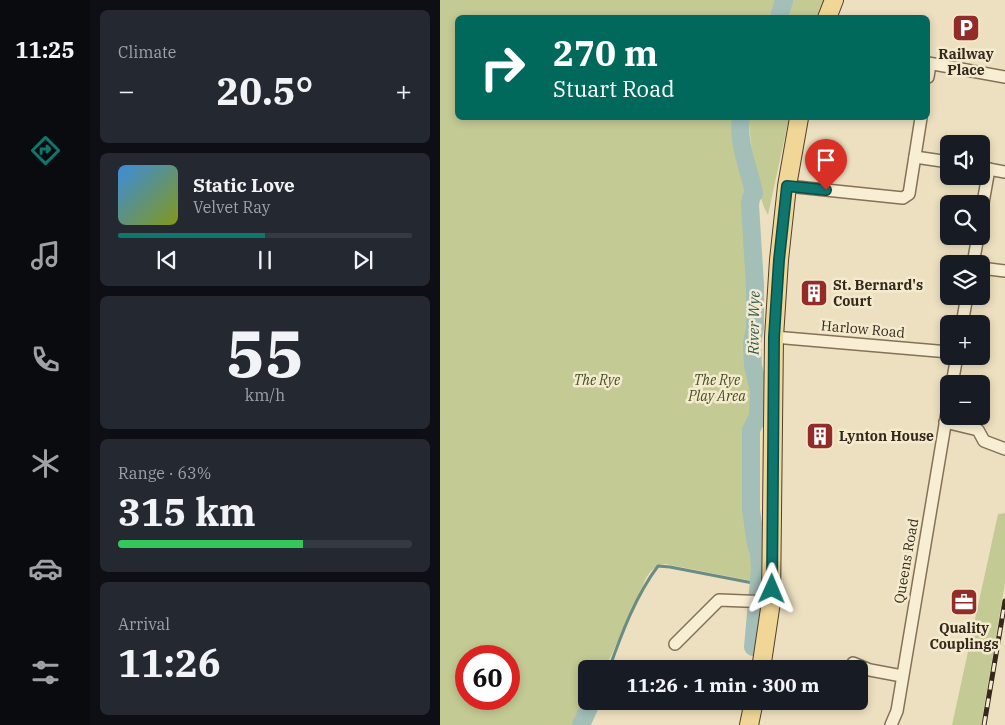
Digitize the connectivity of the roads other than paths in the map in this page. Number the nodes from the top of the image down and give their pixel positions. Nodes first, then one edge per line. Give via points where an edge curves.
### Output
1 (834, 0) edge
2 (829, 15) edge
3 (930, 63) edge
4 (1005, 77) edge
5 (799, 120) edge
6 (921, 120) edge
7 (915, 157) junction
8 (940, 161) edge
9 (990, 170) edge
10 (1005, 172) edge
11 (787, 186) junction
12 (990, 269) edge
13 (1005, 271) edge
14 (774, 337) junction
15 (940, 351) edge
16 (944, 425) edge
17 (957, 425) edge
18 (1005, 449) edge
19 (772, 602) junction
20 (675, 644) dead end
21 (762, 660) edge
22 (868, 669) edge
23 (902, 676) junction
24 (752, 710) edge
25 (749, 725) edge
26 (891, 725) edge

1 - 2 main road
3 - 4 street
5 - 11 main road
6 - 7 street
7 - 8 street
7 - 11 street via 909,194 903,198
9 - 10 street
11 - 14 main road
12 - 13 street
14 - 15 street, Harlow Road
14 - 19 main road
16 - 23 street, Queens Road
17 - 18 street via 978,430 984,441
19 - 20 street via 719,600
19 - 21 main road
22 - 23 street
23 - 26 street, Queens Road via 897,711
24 - 25 main road

